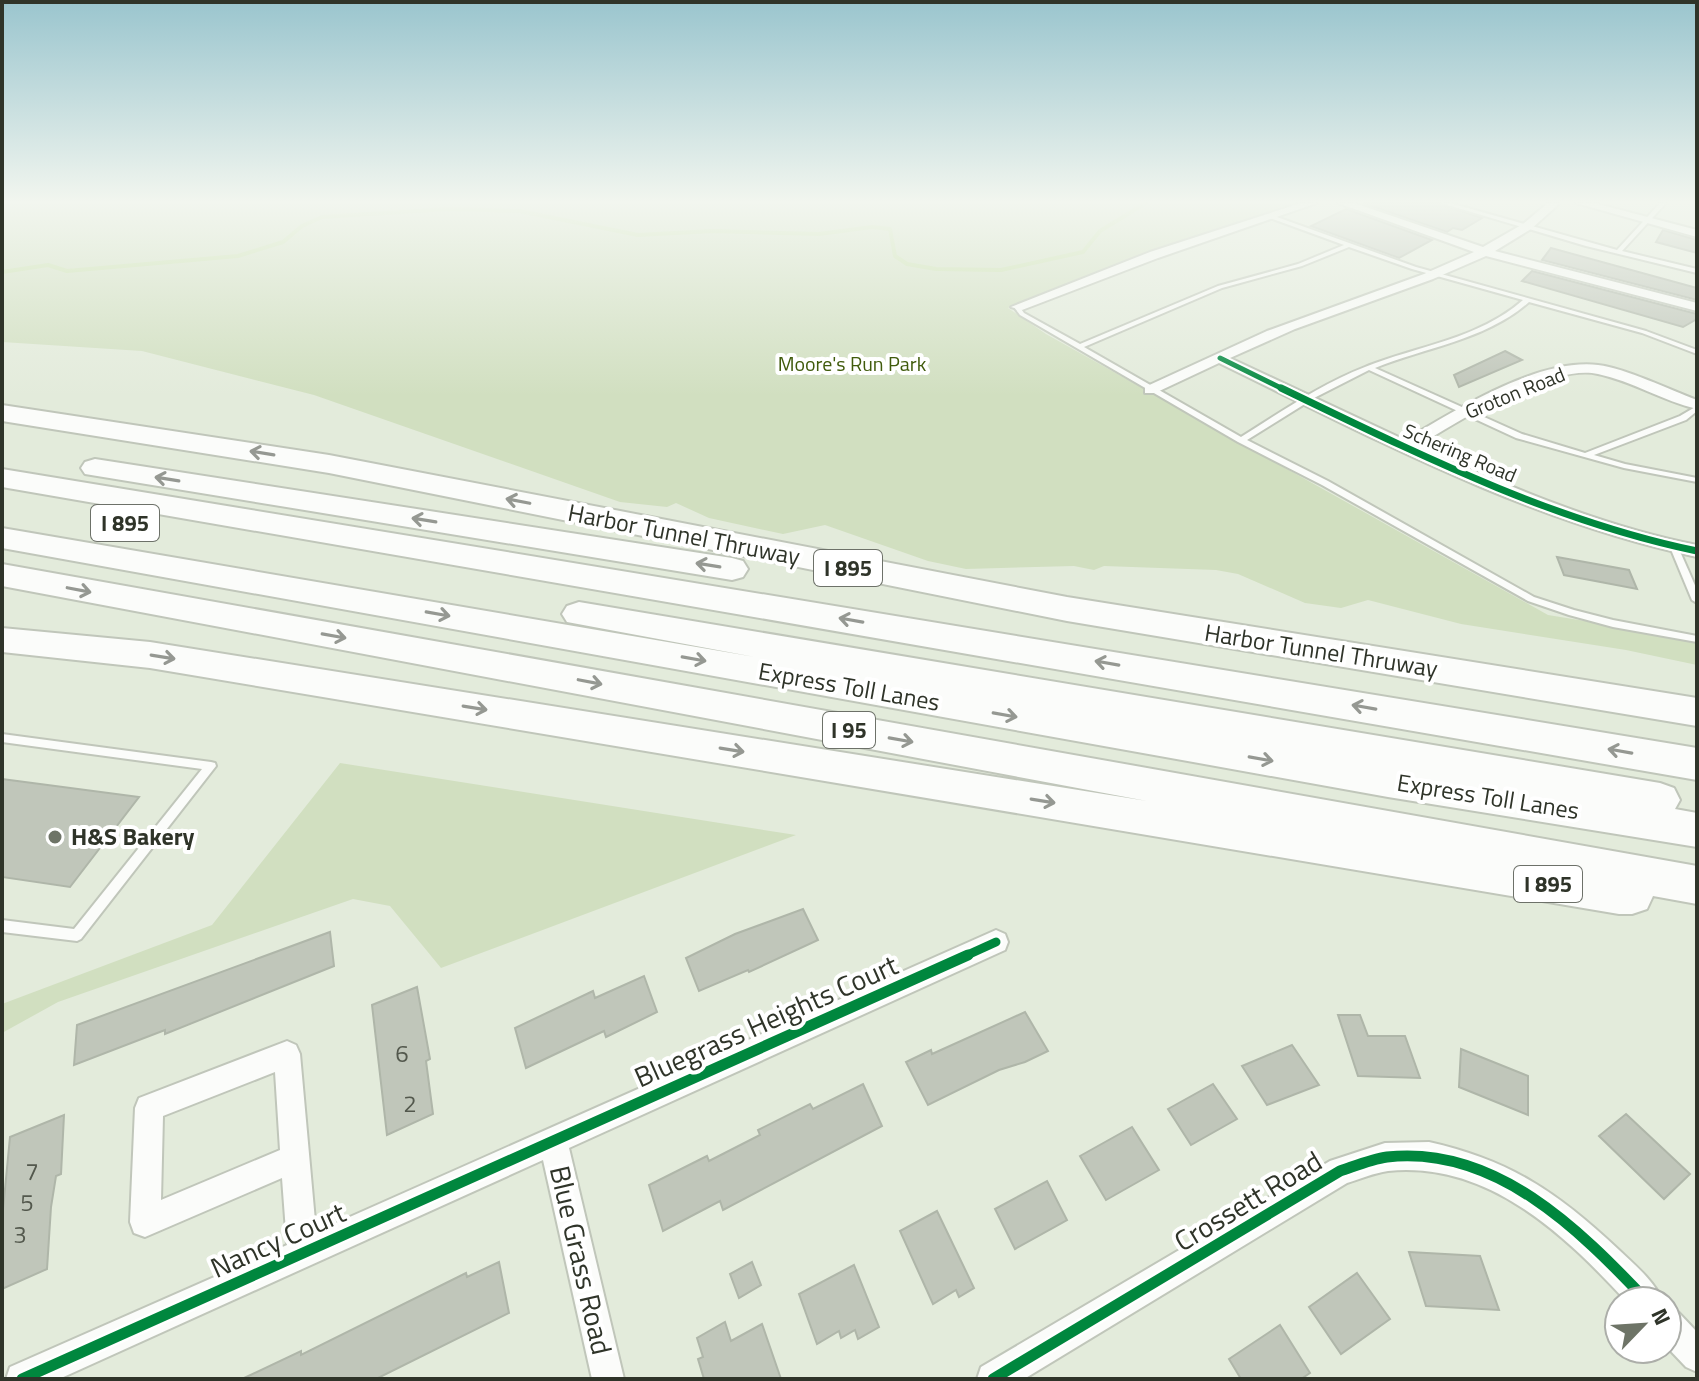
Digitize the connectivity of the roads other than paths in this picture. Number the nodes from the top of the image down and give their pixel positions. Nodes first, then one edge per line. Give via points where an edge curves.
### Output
1 (1120, 267) edge
2 (1292, 267) edge
3 (1419, 267) edge
4 (1448, 267) edge
5 (1545, 267) edge
6 (1436, 273) junction
7 (1527, 300) junction
8 (1017, 307) joint
9 (1697, 307) edge
10 (1079, 347) junction
11 (1697, 352) edge
12 (1220, 358) junction
13 (1368, 367) junction
14 (1150, 390) junction
15 (1306, 400) junction
16 (1695, 404) edge
17 (1464, 412) junction
18 (2, 413) edge
19 (1241, 440) junction
20 (1404, 448) junction
21 (2, 453) edge
22 (1586, 455) junction
23 (2, 478) edge
24 (1697, 480) edge
25 (2, 502) edge
26 (2, 517) edge
27 (2, 538) edge
28 (1674, 547) junction
29 (243, 550) junction
30 (1697, 551) edge
31 (2, 575) edge
32 (1697, 600) edge
33 (1697, 639) edge
34 (2, 640) edge
35 (1697, 712) edge
36 (1697, 727) edge
37 (2, 738) edge
38 (1697, 764) edge
39 (1697, 787) edge
40 (1697, 806) edge
41 (1697, 830) edge
42 (1697, 885) edge
43 (1697, 895) edge
44 (2, 926) edge
45 (996, 942) dead end
46 (553, 1141) junction
47 (296, 1158) junction
48 (303, 1253) junction
49 (1632, 1285) edge
50 (1683, 1341) edge
51 (1697, 1356) edge
52 (22, 1379) edge
53 (608, 1379) edge
54 (993, 1379) edge

1 - 8 street
2 - 10 lane via 1192,298
3 - 6 lane
4 - 6 street
5 - 9 street
6 - 7 lane
6 - 12 street
7 - 11 lane
7 - 13 lane via 1476,330
8 - 10 lane
10 - 14 lane
12 - 14 street
12 - 15 street, Schering Road
13 - 15 lane
13 - 17 lane
14 - 19 lane
15 - 19 lane
15 - 20 street, Schering Road
16 - 17 street, Groton Road via 1587,368 1530,384
16 - 22 lane via 1683,418
17 - 20 street, Groton Road
17 - 22 lane via 1519,436
35 -> 18 highway, Harbor Tunnel Thruway / I 895 via 1067,609 329,464
19 - 33 lane via 1531,599 1575,616
20 - 28 street, Schering Road via 1578,520
36 -> 21 highway
22 - 24 lane
38 -> 23 highway
25 - 29 highway, Express Toll Lanes / I 895
26 - 29 highway, Express Toll Lanes
27 -> 41 highway, Express Toll Lanes via 1327,771
28 - 30 street, Schering Road
28 - 32 lane
29 - 39 highway, Express Toll Lanes
29 - 40 highway, Express Toll Lanes
31 -> 42 highway, I 95
34 -> 43 highway, I 895 via 150,655 1619,895
37 - 44 lane via 211,766 77,935
45 - 46 street, Bluegrass Heights Court
46 - 48 street, Nancy Court
46 - 53 street, Blue Grass Road
47 - 47 street, Nancy Court via 255,1176 145,1222 149,1108 287,1054
47 - 48 street, Nancy Court
48 - 52 street, Nancy Court
49 - 54 street, Crossett Road via 1577,1228 1511,1183 1441,1158 1399,1155 1340,1171
50 - 51 street

